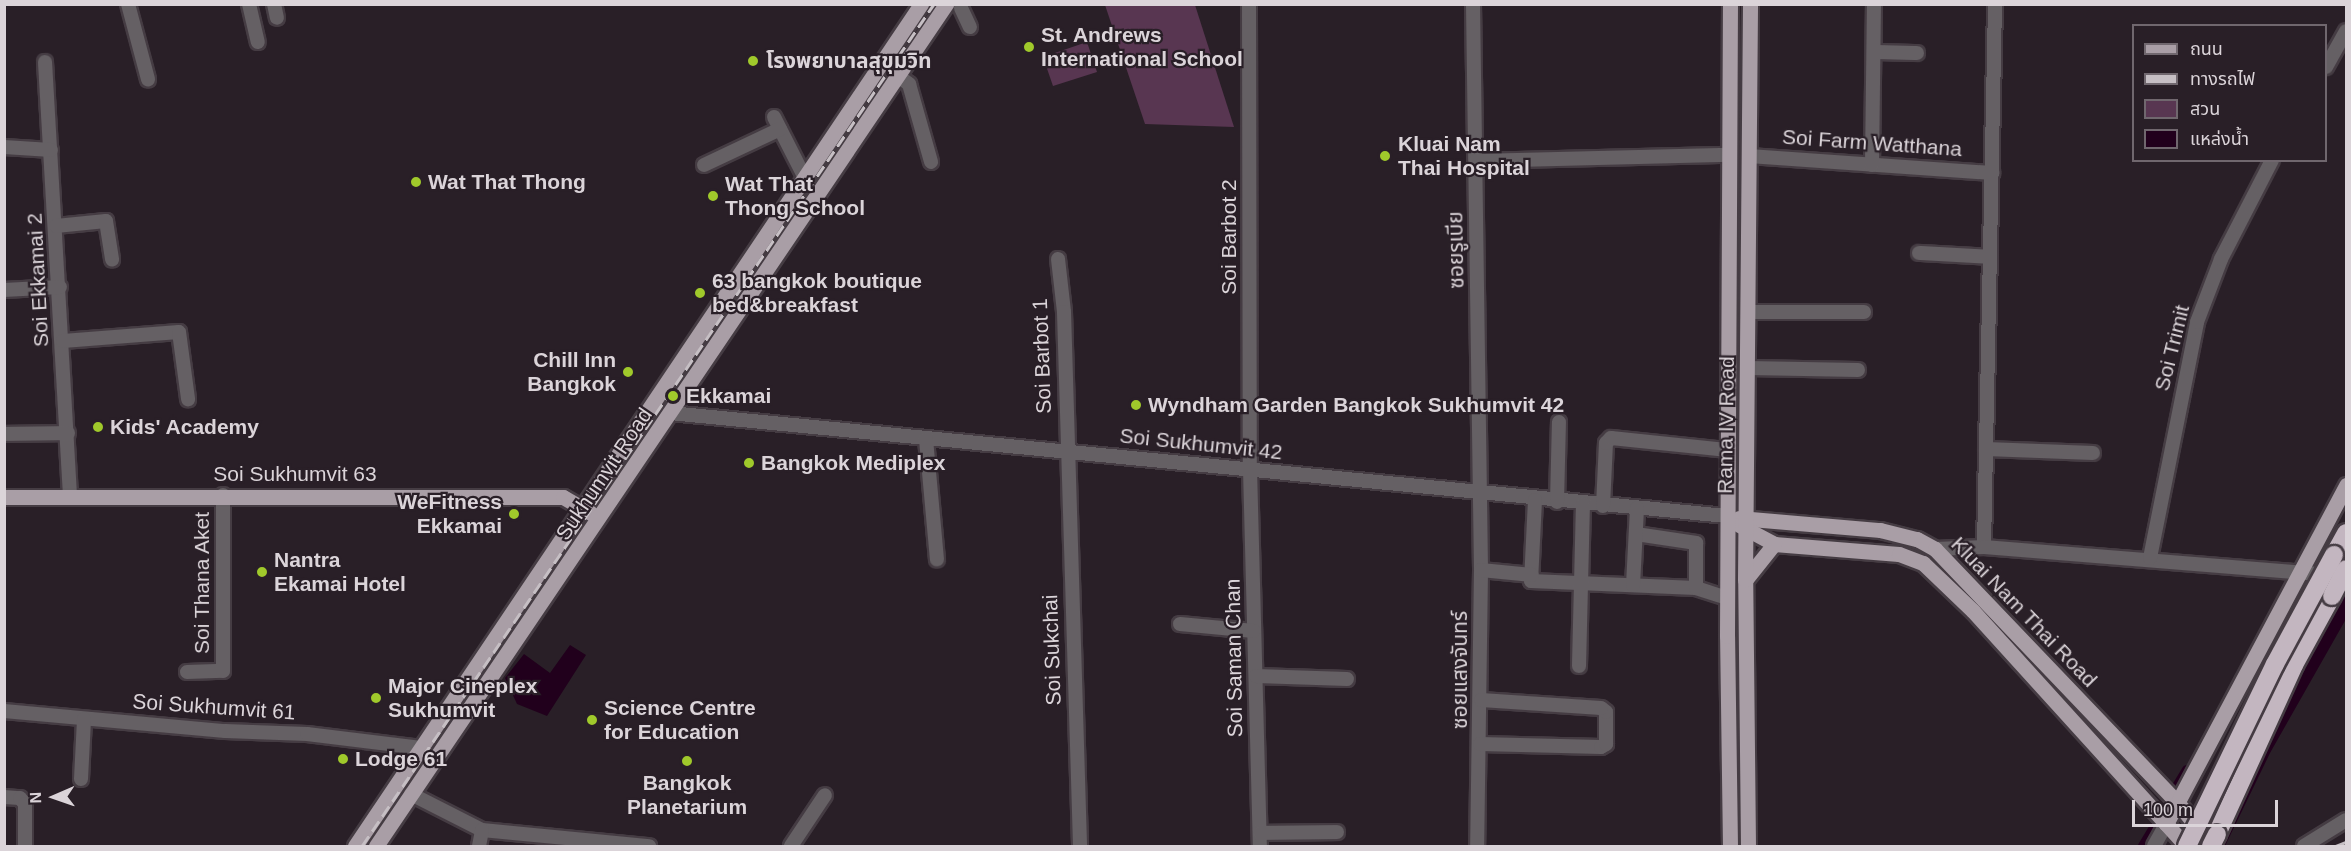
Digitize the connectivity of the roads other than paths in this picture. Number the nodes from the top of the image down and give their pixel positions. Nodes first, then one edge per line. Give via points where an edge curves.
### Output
1 (128, 4) edge
2 (249, 4) edge
3 (921, 4) edge
4 (1249, 4) edge
5 (1473, 4) edge
6 (1730, 4) edge
7 (1750, 4) edge
8 (1874, 4) edge
9 (1995, 4) edge
10 (954, 6) edge
11 (970, 27) dead end
12 (2346, 31) edge
13 (258, 42) dead end
14 (1874, 52) junction
15 (1917, 53) dead end
16 (45, 62) dead end
17 (2327, 64) edge
18 (898, 76) junction
19 (148, 79) dead end
20 (850, 111) junction
21 (867, 123) junction
22 (4, 147) edge
23 (51, 150) junction
24 (1730, 155) junction
25 (1749, 156) junction
26 (1476, 161) junction
27 (931, 162) dead end
28 (2271, 162) edge
29 (704, 165) dead end
30 (1872, 165) junction
31 (1992, 173) junction
32 (805, 178) junction
33 (56, 226) junction
34 (1919, 253) dead end
35 (1990, 257) junction
36 (1058, 259) dead end
37 (112, 260) dead end
38 (60, 287) junction
39 (4, 290) edge
40 (1748, 312) junction
41 (1864, 312) dead end
42 (63, 340) junction
43 (1748, 368) junction
44 (1858, 370) dead end
45 (188, 399) dead end
46 (654, 403) junction
47 (670, 413) junction
48 (1559, 422) dead end
49 (68, 433) junction
50 (4, 434) edge
51 (926, 439) junction
52 (1986, 449) junction
53 (1728, 450) junction
54 (1066, 452) junction
55 (2092, 453) dead end
56 (1250, 469) junction
57 (2346, 485) edge
58 (1480, 494) junction
59 (70, 495) junction
60 (223, 495) junction
61 (4, 496) edge
62 (1535, 500) junction
63 (1557, 502) junction
64 (1583, 504) junction
65 (584, 506) junction
66 (1603, 506) junction
67 (1637, 508) junction
68 (1727, 516) junction
69 (598, 520) junction
70 (1746, 525) junction
71 (2346, 533) edge
72 (1636, 534) junction
73 (1774, 544) junction
74 (1984, 547) junction
75 (1935, 549) junction
76 (2150, 558) junction
77 (937, 560) dead end
78 (1923, 563) junction
79 (2346, 569) edge
80 (1481, 570) junction
81 (2305, 573) junction
82 (1532, 574) junction
83 (2346, 576) edge
84 (1745, 580) junction
85 (1580, 581) junction
86 (1633, 585) junction
87 (1696, 588) junction
88 (1727, 598) junction
89 (1180, 624) dead end
90 (1254, 631) junction
91 (1579, 666) dead end
92 (187, 672) dead end
93 (1256, 676) junction
94 (1347, 678) dead end
95 (1482, 700) junction
96 (4, 711) edge
97 (84, 719) junction
98 (1480, 744) junction
99 (421, 748) junction
100 (436, 758) junction
101 (81, 779) dead end
102 (411, 794) junction
103 (825, 795) dead end
104 (4, 797) edge
105 (2178, 803) junction
106 (2346, 820) edge
107 (2166, 824) junction
108 (482, 830) junction
109 (1337, 832) dead end
110 (1260, 840) edge
111 (2209, 843) edge
112 (25, 846) edge
113 (355, 846) edge
114 (376, 846) edge
115 (479, 846) edge
116 (649, 846) edge
117 (791, 846) edge
118 (1080, 846) edge
119 (1477, 846) edge
120 (1730, 846) edge
121 (1748, 846) edge
122 (2154, 846) edge
123 (2186, 846) edge
124 (2304, 846) edge

1 - 19 street
2 - 13 street
3 - 20 main road, Sukhumvit Road
4 - 56 street, Soi Barbot 2
5 - 26 street, ซอยรูเบีย
6 - 24 main road, Rama IV Road
7 - 25 main road, Rama IV Road
8 - 14 street
9 - 31 street
10 - 11 street
10 - 18 main road, Sukhumvit Road
12 - 17 street
14 - 15 street
14 - 30 street
16 - 23 street, Soi Ekkamai 2
18 - 21 main road, Sukhumvit Road
18 - 27 street via 909,84
20 - 21 main road
20 - 32 main road, Sukhumvit Road
21 - 47 main road, Sukhumvit Road
22 - 23 street
23 - 33 street, Soi Ekkamai 2
24 - 25 main road
24 - 26 street
24 - 53 main road, Rama IV Road
25 - 30 street, Soi Farm Watthana
25 - 40 main road, Rama IV Road
26 - 58 street, ซอยรูเบีย
28 - 76 street, Soi Trimit via 2221,259 2197,322
29 - 32 street via 777,123
30 - 31 street, Soi Farm Watthana
31 - 35 street
32 - 46 main road, Sukhumvit Road
33 - 37 street via 106,221
33 - 38 street, Soi Ekkamai 2
34 - 35 street
35 - 52 street
36 - 54 street, Soi Barbot 1 via 1064,312
38 - 39 street
38 - 42 street, Soi Ekkamai 2
40 - 41 street
40 - 43 main road, Rama IV Road
42 - 45 street via 179,332
42 - 49 street, Soi Ekkamai 2
43 - 44 street
43 - 70 main road, Rama IV Road
46 - 47 main road
46 - 65 main road, Sukhumvit Road
47 - 51 street, Soi Sukhumvit 42
47 - 69 main road, Sukhumvit Road
48 - 63 street
49 - 50 street
49 - 59 street, Soi Ekkamai 2
51 - 54 street, Soi Sukhumvit 42
51 - 77 street
52 - 55 street
52 - 74 street
53 - 66 street via 1611,438 1606,443
53 - 68 main road, Rama IV Road
54 - 56 street, Soi Sukhumvit 42
54 - 118 street, Soi Sukchai
56 - 58 street, Soi Sukhumvit 42
56 - 90 street, Soi Saman Chan
57 - 81 main road
58 - 62 street, Soi Sukhumvit 42
58 - 80 street, ซอยแสงจันทร์
59 - 60 main road, Soi Sukhumvit 63
59 - 61 main road, Soi Sukhumvit 63
60 - 65 main road, Soi Sukhumvit 63 via 563,497
60 - 92 street, Soi Thana Aket via 223,671
62 - 63 street, Soi Sukhumvit 42
62 - 82 street
63 - 64 street, Soi Sukhumvit 42
64 - 66 street, Soi Sukhumvit 42
64 - 85 street
65 - 69 main road
65 - 99 main road, Sukhumvit Road
66 - 67 street, Soi Sukhumvit 42
67 - 68 street, Soi Sukhumvit 42
67 - 72 street
68 - 70 main road, Kluai Nam Thai Road
68 - 88 main road, Rama IV Road
69 - 100 main road, Sukhumvit Road
70 - 73 main road, Kluai Nam Thai Road
70 - 75 main road, Kluai Nam Thai Road via 1880,530 1917,539
70 - 84 main road, Rama IV Road
71 - 123 highway, bridge via 2275,664
72 - 86 street
72 - 87 street via 1696,543
73 - 78 main road, Kluai Nam Thai Road via 1899,554
73 - 84 main road
74 - 75 street
74 - 76 street
75 - 78 main road
75 - 105 main road, Kluai Nam Thai Road
76 - 81 street
78 - 107 main road, Kluai Nam Thai Road via 1973,611
79 - 111 highway, bridge via 2294,665
80 - 82 street
80 - 95 street, ซอยแสงจันทร์
81 - 83 street, bridge
81 - 105 main road
82 - 85 street via 1531,580
84 - 121 main road, Rama IV Road
85 - 86 street
85 - 91 street
86 - 87 street
87 - 88 street
88 - 120 main road, Rama IV Road
89 - 90 street
90 - 93 street, Soi Saman Chan
93 - 94 street
93 - 110 street, Soi Saman Chan
95 - 98 street, ซอยแสงจันทร์
95 - 98 street via 1601,708 1606,712 1606,744
96 - 97 street, Soi Sukhumvit 61
97 - 99 street, Soi Sukhumvit 61 via 299,733
97 - 101 street
98 - 119 street, ซอยแสงจันทร์
99 - 100 main road
99 - 113 main road, Sukhumvit Road
100 - 102 main road, Sukhumvit Road
102 - 108 street
102 - 114 main road, Sukhumvit Road
103 - 117 street
104 - 112 street via 20,798 25,804
105 - 107 main road
105 - 111 main road, Kluai Nam Thai Road
106 - 124 street
107 - 122 street
107 - 123 main road, Kluai Nam Thai Road
108 - 115 street
108 - 116 street
109 - 110 street

